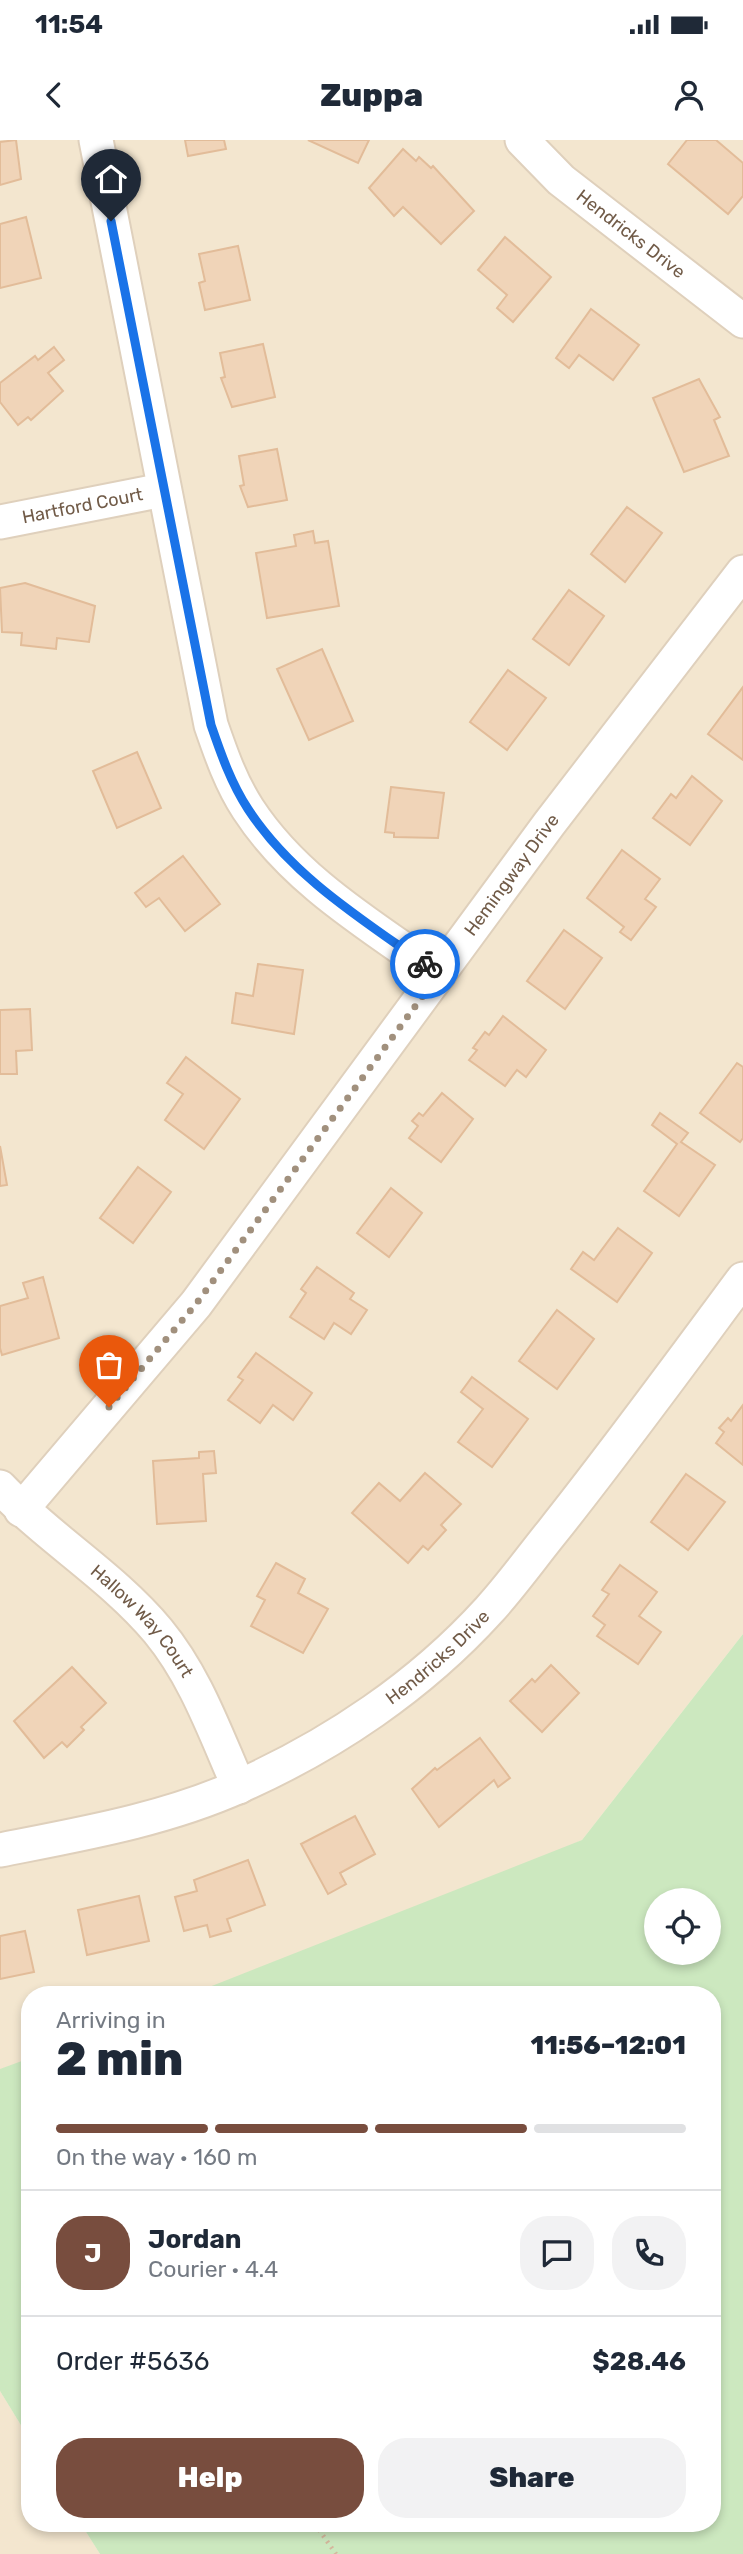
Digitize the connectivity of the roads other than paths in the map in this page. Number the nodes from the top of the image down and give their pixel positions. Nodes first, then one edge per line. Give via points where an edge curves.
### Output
1 (96, 140) edge
2 (522, 140) edge
3 (743, 321) edge
4 (163, 489) junction
5 (0, 522) edge
6 (743, 572) edge
7 (439, 974) junction
8 (743, 1279) edge
9 (11, 1498) edge
10 (239, 1787) junction
11 (0, 1850) edge

1 - 4 street
2 - 3 street, Hendricks Drive via 561,180
4 - 5 street, Hartford Court
4 - 7 street via 211,725 228,773 278,849 314,884
6 - 7 street, Hemingway Drive
7 - 9 street, Hemingway Drive via 196,1304
8 - 10 street, Hendricks Drive via 591,1483 488,1611 421,1674 360,1721
9 - 10 street, Hallow Way Court via 118,1590 158,1631 191,1678
10 - 11 street, Hendricks Drive via 107,1830

